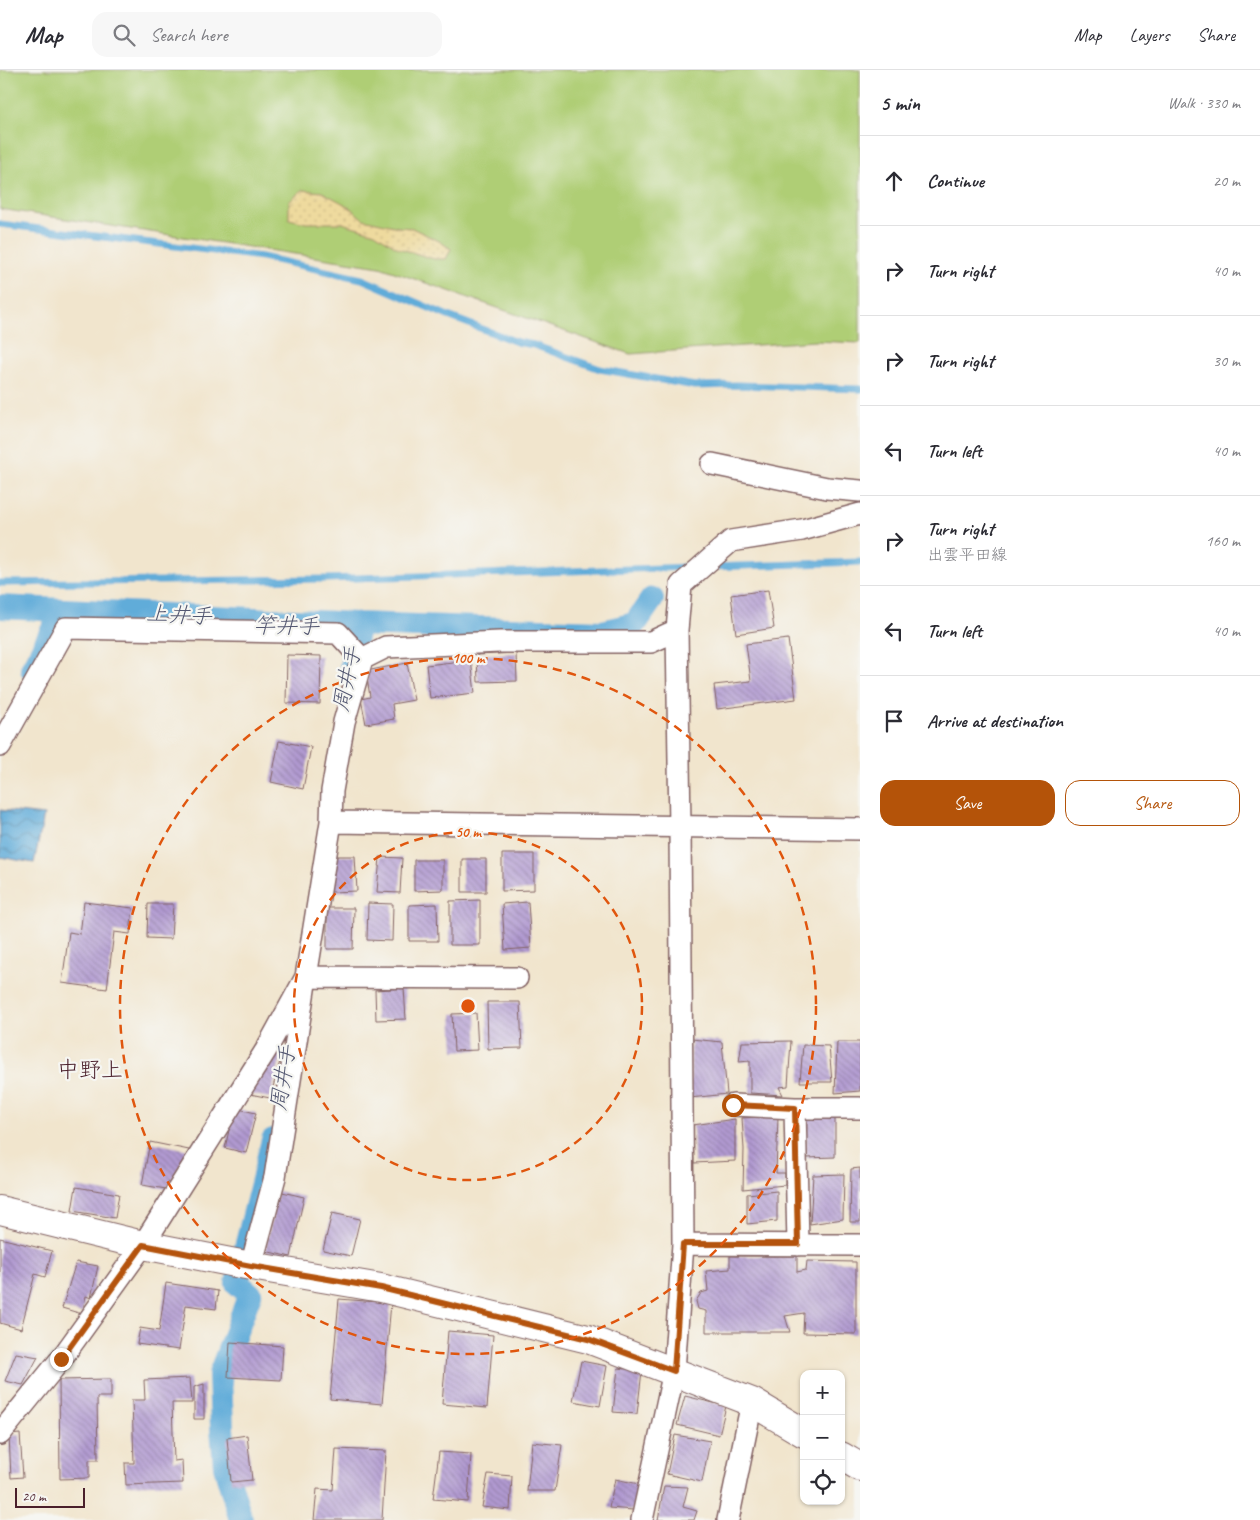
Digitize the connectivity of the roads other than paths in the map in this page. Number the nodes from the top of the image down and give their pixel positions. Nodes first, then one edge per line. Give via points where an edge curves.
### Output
1 (712, 464) dead end
2 (860, 491) edge
3 (860, 514) edge
4 (676, 630) junction
5 (362, 659) junction
6 (0, 746) edge
7 (331, 822) junction
8 (680, 828) junction
9 (860, 829) edge
10 (306, 977) junction
11 (517, 978) dead end
12 (733, 1105) dead end
13 (795, 1108) junction
14 (860, 1108) edge
15 (0, 1210) edge
16 (683, 1244) junction
17 (798, 1244) junction
18 (143, 1245) junction
19 (860, 1245) edge
20 (251, 1266) junction
21 (674, 1371) junction
22 (752, 1402) junction
23 (800, 1431) edge
24 (0, 1434) edge
25 (845, 1458) edge
26 (860, 1467) edge
27 (642, 1520) edge
28 (728, 1520) edge

1 - 2 street via 827,488
3 - 4 street via 802,530 731,541 681,585
4 - 5 street via 651,642 500,642 386,647
4 - 8 street
5 - 6 street via 338,633 66,628
5 - 7 street via 344,722 332,791
7 - 8 street
7 - 10 street
8 - 9 street
8 - 16 street
10 - 11 street
10 - 18 street via 266,1050
10 - 20 street via 275,1177
12 - 13 street
13 - 14 street
13 - 17 street
15 - 18 main road
16 - 17 street
16 - 21 street
17 - 19 street
18 - 20 main road
18 - 24 street via 61,1359
20 - 21 main road via 381,1288 588,1339
21 - 22 main road
21 - 27 street
22 - 23 main road
22 - 28 street
25 - 26 main road

